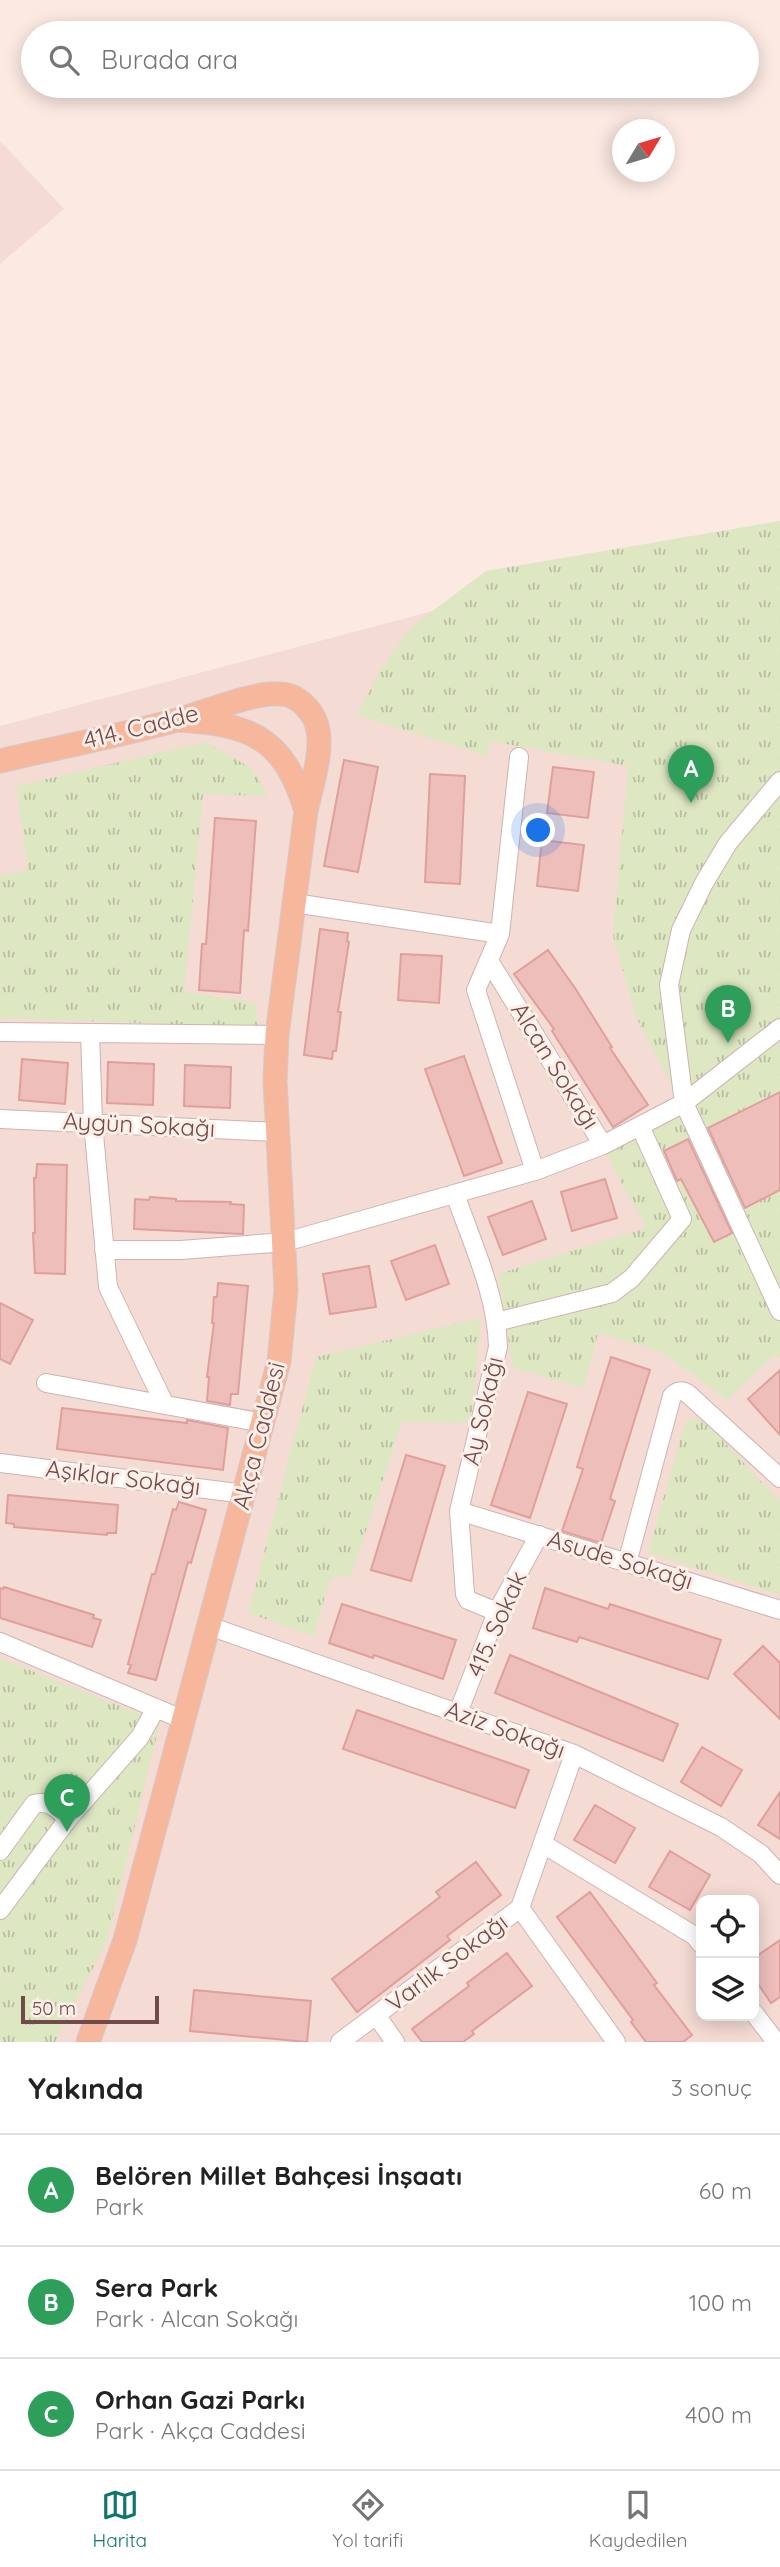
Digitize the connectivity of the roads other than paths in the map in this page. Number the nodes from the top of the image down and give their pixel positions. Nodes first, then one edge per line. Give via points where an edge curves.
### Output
1 (282, 694) joint
2 (177, 720) junction
3 (519, 757) dead end
4 (0, 761) edge
5 (780, 781) edge
6 (306, 811) junction
7 (294, 904) junction
8 (500, 934) junction
9 (489, 961) junction
10 (780, 1028) edge
11 (0, 1032) edge
12 (90, 1033) junction
13 (277, 1035) junction
14 (684, 1103) junction
15 (0, 1119) edge
16 (93, 1123) junction
17 (640, 1126) junction
18 (278, 1132) junction
19 (603, 1145) junction
20 (534, 1171) junction
21 (455, 1194) junction
22 (285, 1242) junction
23 (104, 1250) junction
24 (780, 1311) edge
25 (496, 1322) junction
26 (46, 1383) dead end
27 (165, 1405) junction
28 (264, 1423) junction
29 (0, 1463) edge
30 (780, 1478) edge
31 (245, 1494) junction
32 (460, 1511) junction
33 (539, 1535) junction
34 (627, 1563) junction
35 (780, 1610) edge
36 (497, 1612) junction
37 (209, 1626) junction
38 (0, 1642) edge
39 (156, 1708) junction
40 (458, 1713) junction
41 (184, 1720) junction
42 (574, 1755) junction
43 (68, 1819) junction
44 (543, 1844) junction
45 (0, 1851) edge
46 (780, 1874) edge
47 (520, 1908) junction
48 (0, 1910) edge
49 (696, 1937) edge
50 (376, 2015) junction
51 (759, 2020) edge
52 (88, 2042) edge
53 (340, 2042) edge
54 (396, 2042) edge
55 (615, 2042) edge
56 (776, 2042) edge

1 - 2 main road, 414. Cadde via 254,697
1 - 6 main road, Akça Caddesi via 306,707 319,729
2 - 4 main road, 414. Cadde
2 - 6 main road, Akça Caddesi via 235,728 267,743 292,773
3 - 8 street, Alcan Sokağı
5 - 14 street via 729,843 681,930 669,985
6 - 7 main road, Akça Caddesi
7 - 8 street
7 - 13 main road, Akça Caddesi
8 - 9 street, Alcan Sokağı
9 - 19 street, Alcan Sokağı
9 - 20 street, Alcan Sokağı via 476,990
10 - 14 street
11 - 12 street
12 - 13 street
12 - 16 street
13 - 18 main road, Akça Caddesi
14 - 17 street
14 - 24 street
15 - 16 street, Aygün Sokağı
16 - 18 street, Aygün Sokağı
16 - 23 street
17 - 19 street
17 - 25 street via 682,1219 632,1278 612,1293
18 - 22 main road, Akça Caddesi
19 - 20 street, Alcan Sokağı
20 - 21 street, Alcan Sokağı
21 - 22 street, Alcan Sokağı
21 - 25 street, Ay Sokağı
22 - 23 street, Alcan Sokağı
22 - 28 main road, Akça Caddesi via 283,1339
23 - 27 street via 108,1287
25 - 32 street, Ay Sokağı via 496,1362
26 - 27 street
27 - 28 street
28 - 31 main road, Akça Caddesi
29 - 31 street, Aşıklar Sokağı
30 - 34 street via 687,1393 676,1393
31 - 37 main road, Akça Caddesi
32 - 33 street, Asude Sokağı
32 - 36 street, Ay Sokağı via 466,1597
33 - 34 street, Asude Sokağı
33 - 36 street, 415. Sokak
34 - 35 street, Asude Sokağı
36 - 40 street, 415. Sokak
37 - 40 street, Aziz Sokağı
37 - 41 main road, Akça Caddesi
38 - 39 street
39 - 41 street
39 - 43 street via 140,1737
40 - 42 street, Aziz Sokağı
41 - 52 main road, Akça Caddesi via 125,1940
42 - 44 street
42 - 46 street, Aziz Sokağı via 721,1827 761,1854
43 - 45 street via 52,1805 34,1804
43 - 48 street
44 - 47 street
44 - 49 street
47 - 50 street, Varlık Sokağı
47 - 55 street
50 - 53 street, Varlık Sokağı
50 - 54 street
51 - 56 street

